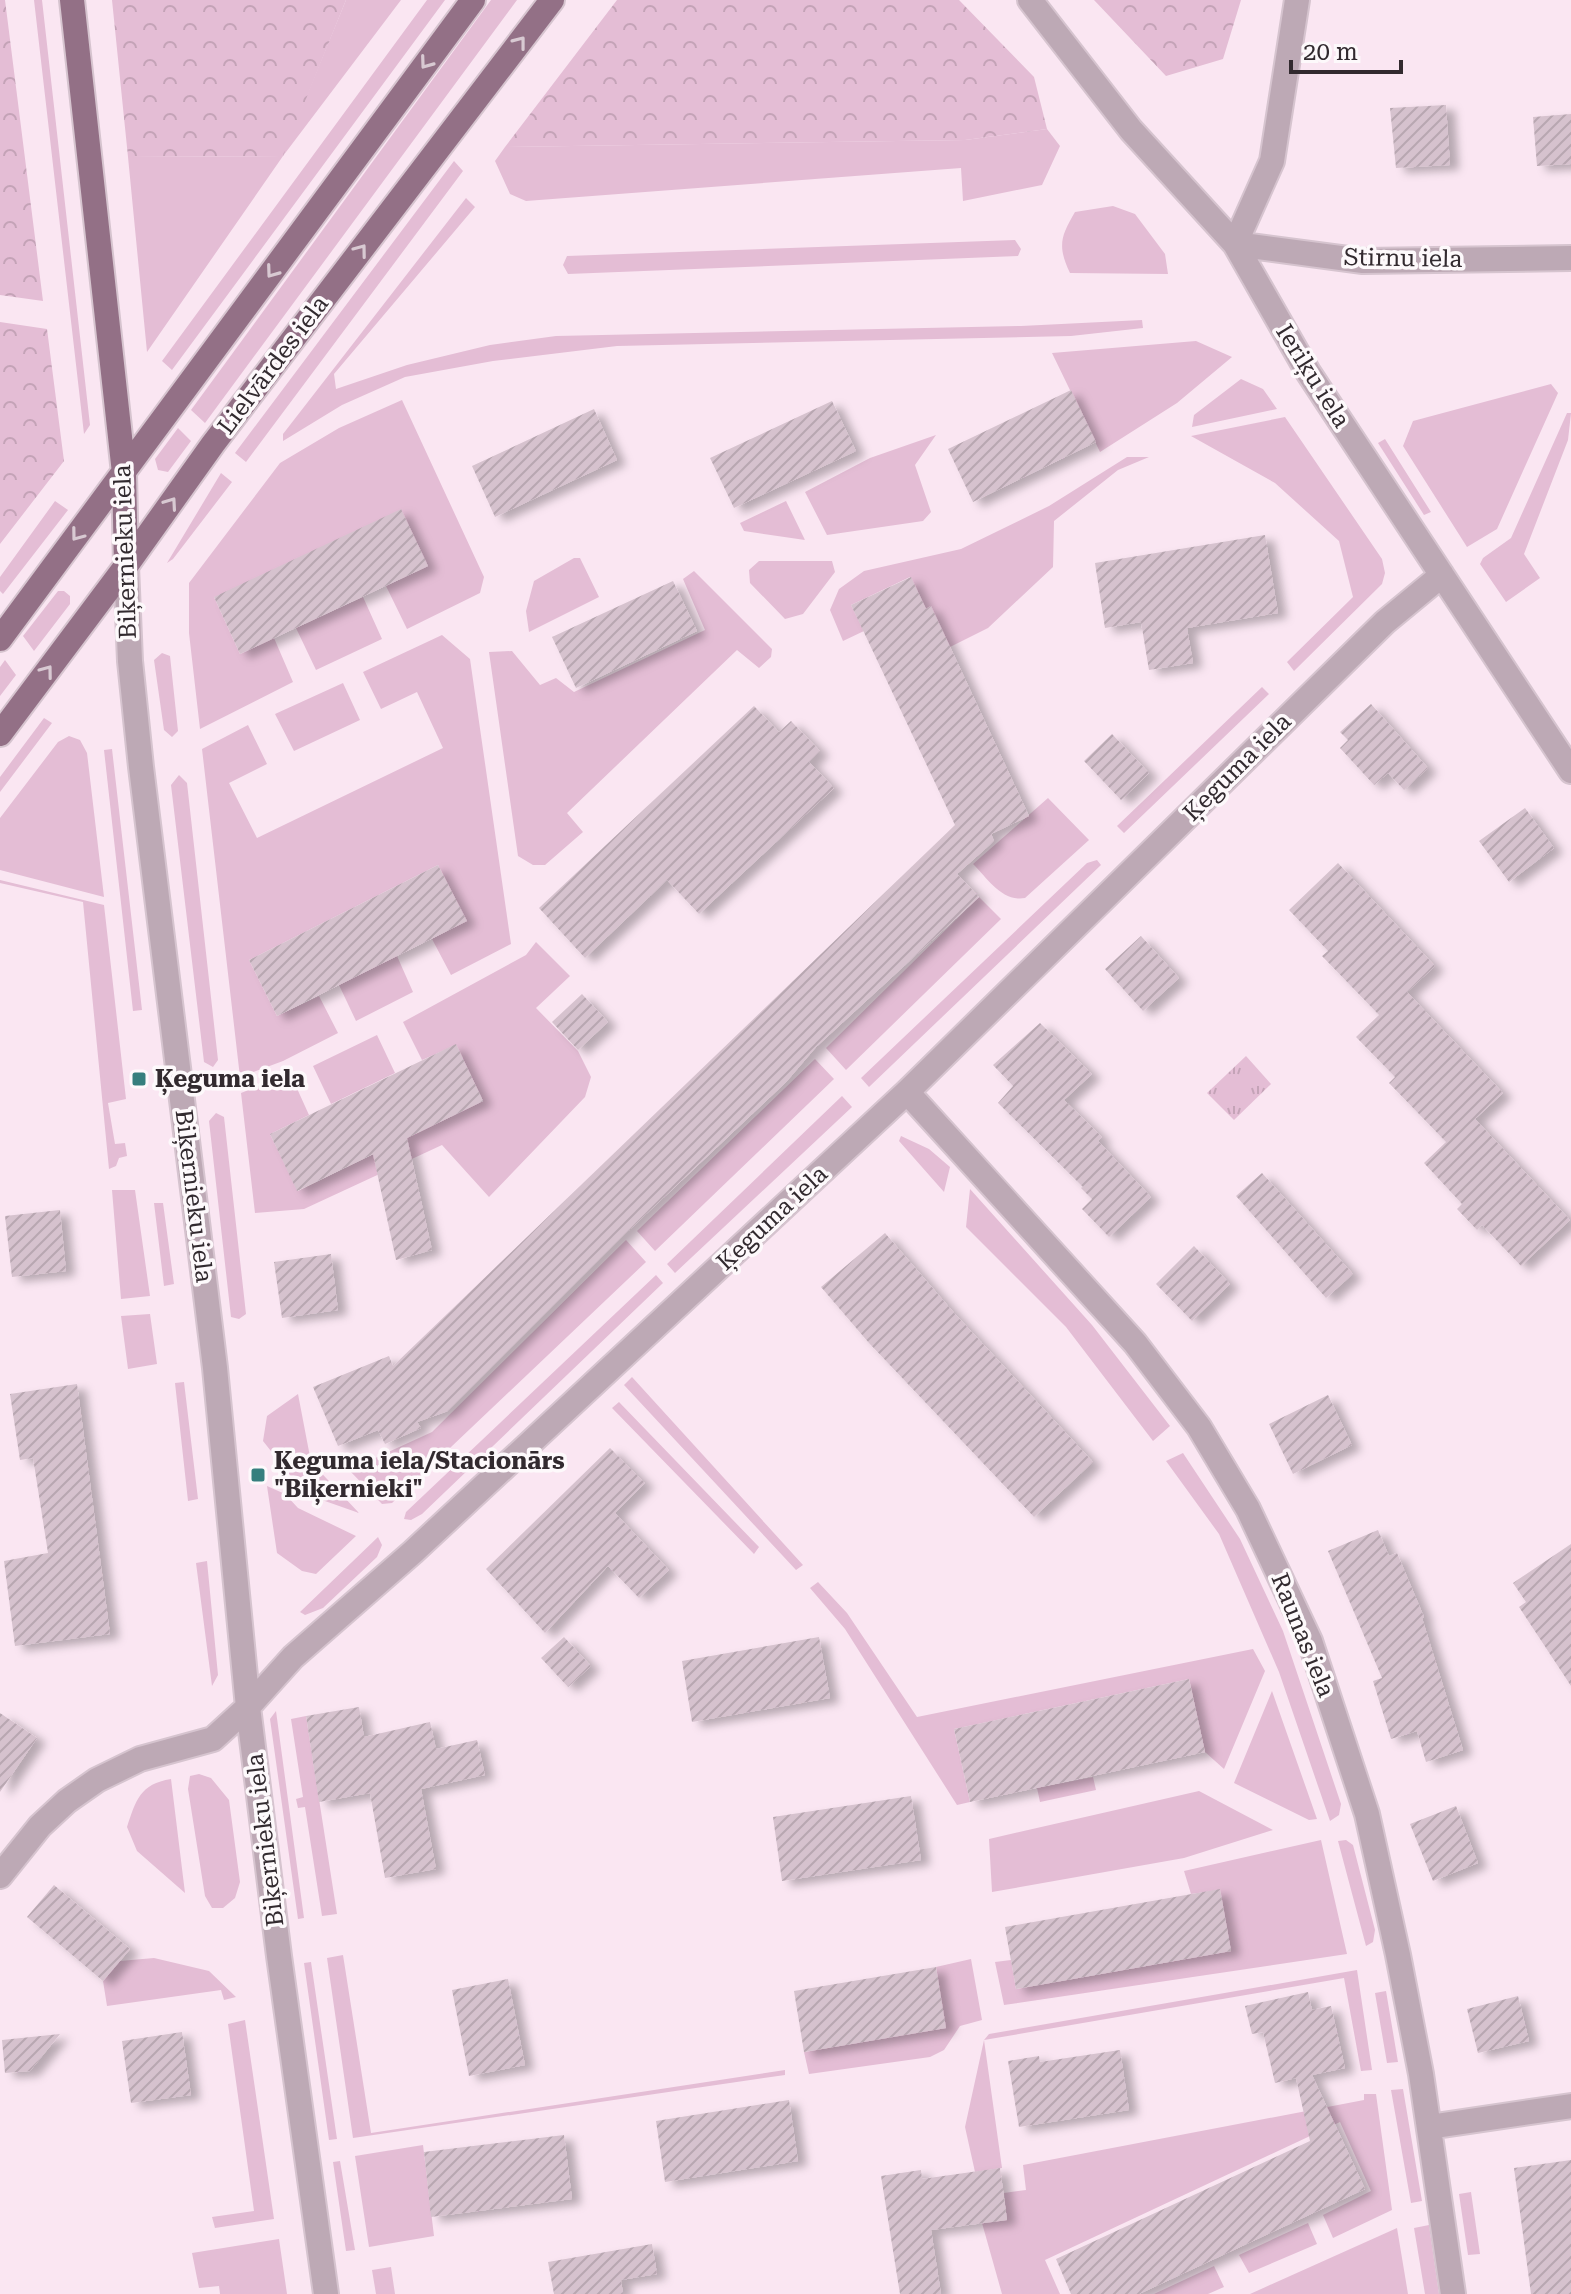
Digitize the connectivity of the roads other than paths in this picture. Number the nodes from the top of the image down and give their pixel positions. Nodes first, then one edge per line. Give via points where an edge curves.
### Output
1 (72, 0) edge
2 (473, 0) edge
3 (552, 0) edge
4 (1030, 0) edge
5 (1297, 0) edge
6 (1235, 244) junction
7 (1571, 258) edge
8 (124, 473) junction
9 (126, 566) junction
10 (1442, 575) junction
11 (0, 639) edge
12 (0, 734) edge
13 (1571, 771) edge
14 (907, 1092) junction
15 (248, 1707) junction
16 (0, 1876) edge
17 (1571, 2106) edge
18 (1429, 2127) junction
19 (326, 2294) edge
20 (1453, 2294) edge

1 - 8 main road, Biķernieku iela
2 -> 8 main road
9 -> 3 main road, Lielvārdes iela
4 - 6 street, Ieriķu iela via 1131,130
5 - 6 street via 1272,161
6 - 7 street, Stirnu iela via 1363,261
6 - 10 street, Ieriķu iela via 1308,372
8 - 9 main road, Biķernieku iela
8 -> 11 main road
12 -> 9 main road, Lielvārdes iela
9 - 15 street, Biķernieku iela via 141,767 215,1368
10 - 13 street, Ieriķu iela
10 - 14 street, Ķeguma iela via 1385,622
14 - 15 street, Ķeguma iela via 293,1657
14 - 18 street, Raunas iela via 1135,1343 1199,1427 1248,1509 1310,1641 1367,1814
15 - 16 street, Ķeguma iela via 213,1739 140,1759 97,1780 40,1826
15 - 19 street, Biķernieku iela
17 - 18 street
18 - 20 street, Raunas iela

